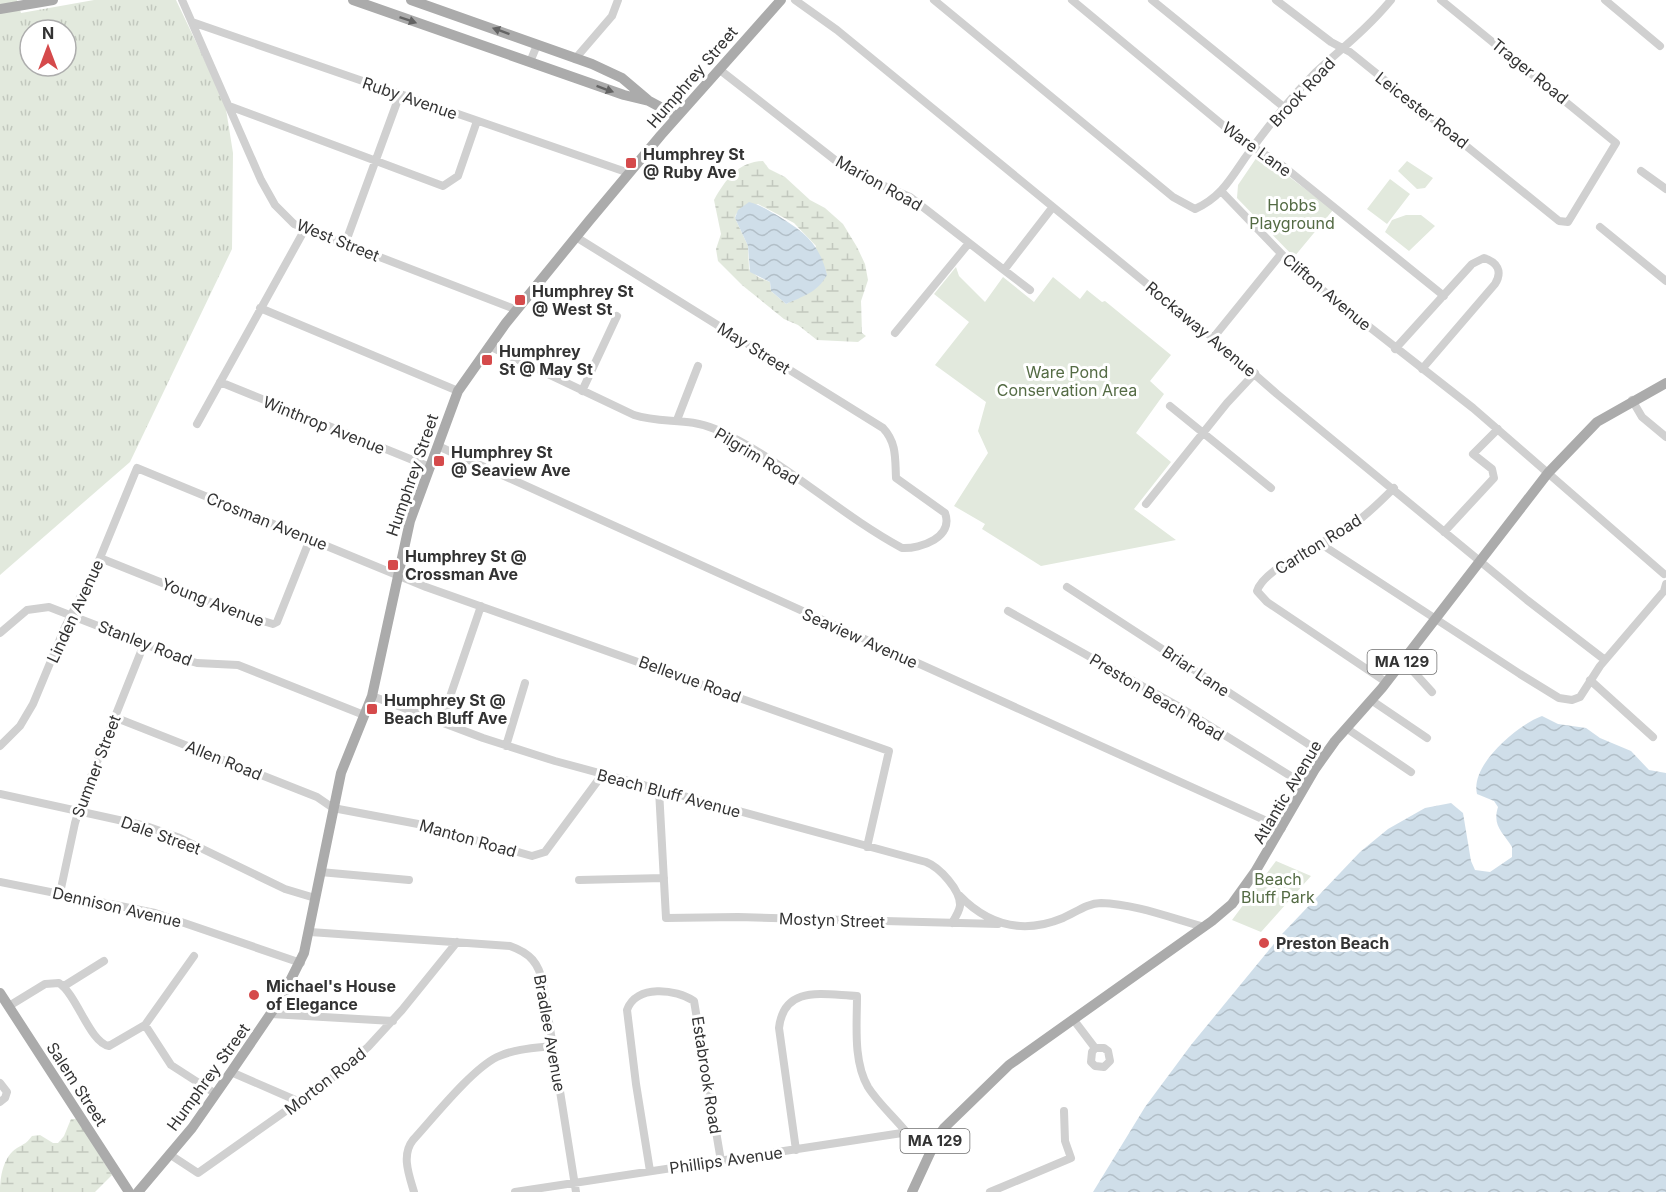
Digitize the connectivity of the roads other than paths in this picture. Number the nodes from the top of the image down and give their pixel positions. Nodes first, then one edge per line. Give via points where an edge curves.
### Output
1 (53, 0) edge
2 (182, 0) edge
3 (353, 0) edge
4 (411, 0) edge
5 (618, 0) edge
6 (781, 0) edge
7 (795, 0) edge
8 (934, 0) edge
9 (1072, 0) edge
10 (1152, 0) edge
11 (1276, 0) edge
12 (1441, 0) edge
13 (1605, 0) edge
14 (1388, 1) edge
15 (373, 3) edge
16 (0, 9) edge
17 (192, 22) junction
18 (537, 45) junction
19 (1660, 46) dead end
20 (1343, 48) junction
21 (575, 58) junction
22 (530, 62) junction
23 (720, 70) junction
24 (400, 94) junction
25 (649, 101) junction
26 (229, 106) junction
27 (1285, 108) junction
28 (677, 116) junction
29 (477, 121) junction
30 (1253, 147) junction
31 (375, 160) junction
32 (1641, 171) dead end
33 (629, 173) junction
34 (1666, 189) edge
35 (1222, 192) junction
36 (1052, 208) junction
37 (1565, 223) joint
38 (1600, 227) dead end
39 (305, 229) junction
40 (576, 237) junction
41 (969, 243) junction
42 (345, 244) junction
43 (1281, 254) junction
44 (1004, 270) junction
45 (1666, 281) edge
46 (1030, 290) dead end
47 (1444, 296) junction
48 (260, 308) junction
49 (517, 310) junction
50 (617, 316) dead end
51 (895, 333) dead end
52 (1213, 338) junction
53 (489, 346) junction
54 (1395, 349) junction
55 (698, 366) dead end
56 (1422, 369) junction
57 (1255, 373) junction
58 (220, 382) junction
59 (1666, 383) edge
60 (458, 391) junction
61 (582, 392) junction
62 (1632, 400) junction
63 (1170, 406) dead end
64 (677, 420) junction
65 (197, 424) dead end
66 (1498, 429) junction
67 (1202, 434) junction
68 (1666, 437) edge
69 (438, 446) junction
70 (430, 467) junction
71 (137, 468) joint
72 (1548, 473) junction
73 (899, 481) joint
74 (1271, 488) dead end
75 (1394, 488) junction
76 (1146, 504) dead end
77 (1444, 532) junction
78 (310, 539) junction
79 (1321, 544) junction
80 (100, 558) junction
81 (1478, 560) junction
82 (397, 575) junction
83 (1666, 575) edge
84 (1666, 584) edge
85 (1067, 587) dead end
86 (481, 606) junction
87 (1008, 611) dead end
88 (72, 615) junction
89 (1436, 618) junction
90 (0, 633) edge
91 (144, 644) junction
92 (1403, 660) junction
93 (1605, 660) junction
94 (1590, 680) junction
95 (1386, 682) junction
96 (525, 683) dead end
97 (1432, 692) dead end
98 (372, 696) junction
99 (1371, 700) junction
100 (364, 715) junction
101 (114, 717) junction
102 (441, 723) junction
103 (1346, 728) junction
104 (1653, 737) dead end
105 (1427, 738) dead end
106 (0, 746) edge
107 (506, 746) junction
108 (1325, 755) junction
109 (1411, 771) dead end
110 (602, 775) junction
111 (1305, 785) junction
112 (659, 790) junction
113 (0, 794) edge
114 (333, 808) junction
115 (79, 811) junction
116 (1282, 828) junction
117 (867, 847) junction
118 (320, 873) junction
119 (664, 878) junction
120 (409, 879) dead end
121 (579, 880) dead end
122 (0, 882) edge
123 (60, 893) junction
124 (958, 895) junction
125 (315, 897) junction
126 (952, 923) junction
127 (998, 924) junction
128 (1204, 927) junction
129 (310, 932) junction
130 (457, 942) junction
131 (194, 956) dead end
132 (104, 961) dead end
133 (301, 963) junction
134 (64, 986) junction
135 (0, 993) edge
136 (9, 1006) junction
137 (271, 1014) junction
138 (1073, 1019) junction
139 (393, 1021) junction
140 (145, 1025) junction
141 (553, 1046) junction
142 (1095, 1048) dead end
143 (231, 1072) junction
144 (0, 1083) edge
145 (216, 1094) junction
146 (0, 1102) edge
147 (300, 1102) junction
148 (1064, 1111) dead end
149 (907, 1133) junction
150 (937, 1138) junction
151 (796, 1149) junction
152 (169, 1154) junction
153 (721, 1161) junction
154 (650, 1171) junction
155 (575, 1187) edge
156 (129, 1192) edge
157 (138, 1192) edge
158 (414, 1192) edge
159 (515, 1192) edge
160 (912, 1192) edge
161 (990, 1192) edge

1 - 16 main road
2 - 17 street, West Street
3 - 15 main road
18 -> 4 main road
5 - 21 street via 612,16
6 - 23 main road, Humphrey Street
7 - 36 street, Rockaway Avenue via 837,30
8 - 35 street via 1173,197 1195,209
9 - 30 street, Ware Lane
10 - 27 street
11 - 20 street, Leicester Road
12 - 37 street, Trager Road via 1616,144
13 - 19 street
14 - 20 street, Brook Road via 1362,34
15 -> 22 main road
17 - 24 street, Ruby Avenue
17 - 26 street, West Street
18 - 21 main road
18 - 22 street
20 - 27 street, Brook Road
20 - 37 street, Leicester Road
21 - 25 main road via 622,78
22 -> 25 main road
23 - 28 main road, Humphrey Street
23 - 41 street, Marion Road via 835,160 910,197
24 - 29 street, Ruby Avenue
24 - 31 street
25 - 28 main road
26 - 31 street
26 - 39 street, West Street via 274,205 286,219
27 - 30 street, Brook Road
28 - 33 main road, Humphrey Street
29 - 31 street via 461,169 449,184 442,186
29 - 33 street, Ruby Avenue
30 - 35 street, Brook Road
30 - 47 street, Ware Lane via 1283,166
31 - 42 street
32 - 34 street
33 - 40 main road, Humphrey Street
35 - 43 street, Clifton Avenue
36 - 44 street
36 - 52 street, Rockaway Avenue
38 - 45 street
39 - 42 street, West Street
39 - 48 street
40 - 49 main road, Humphrey Street
40 - 73 street, May Street via 883,428 894,447
41 - 44 street, Marion Road
41 - 51 street
42 - 49 street, West Street
43 - 52 street
43 - 54 street, Clifton Avenue
44 - 46 street, Marion Road
47 - 54 street
47 - 56 street via 1478,259 1489,259 1498,267 1495,284
48 - 58 street
48 - 60 street
49 - 53 main road, Humphrey Street
50 - 61 street
52 - 57 street, Rockaway Avenue
53 - 60 main road, Humphrey Street
53 - 61 street, Pilgrim Road
54 - 56 street, Clifton Avenue
55 - 64 street
56 - 66 street, Clifton Avenue
57 - 67 street
57 - 75 street, Rockaway Avenue
58 - 65 street
58 - 70 street, Winthrop Avenue
59 - 62 main road, Atlantic Avenue / MA 129
60 - 69 main road, Humphrey Street
61 - 64 street, Pilgrim Road via 648,420
62 - 68 street via 1642,417
62 - 72 main road, Atlantic Avenue / MA 129 via 1597,422
63 - 67 street
64 - 73 street, Pilgrim Road via 716,429 767,458 893,543 902,548 921,547 944,531 945,513
66 - 72 street, Clifton Avenue
66 - 77 street via 1473,454 1492,469 1494,478
67 - 74 street
67 - 76 street
69 - 70 main road, Humphrey Street
69 - 116 street, Seaview Avenue
70 - 82 main road, Humphrey Street via 410,521
71 - 78 street, Crosman Avenue
71 - 80 street, Linden Avenue
72 - 81 main road, Atlantic Avenue / MA 129
72 - 83 street, Clifton Avenue
75 - 77 street, Rockaway Avenue
75 - 79 street, Carlton Road via 1351,526
77 - 81 street, Rockaway Avenue
78 - 80 street, Young Avenue via 277,622 268,624
78 - 82 street, Crosman Avenue
79 - 89 street
79 - 95 street, Carlton Road via 1277,567 1260,582 1257,591 1267,602
80 - 88 street, Linden Avenue
81 - 89 main road, Atlantic Avenue / MA 129
81 - 93 street, Rockaway Avenue
82 - 86 street, Bellevue Road
82 - 98 main road, Humphrey Street
84 - 93 street
85 - 108 street, Briar Lane
86 - 102 street
86 - 117 street, Bellevue Road via 890,751
87 - 111 street, Preston Beach Road via 1176,705
88 - 90 street, Stanley Road via 37,607 18,616
88 - 91 street, Stanley Road
88 - 106 street, Linden Avenue via 26,716
89 - 92 main road, Atlantic Avenue / MA 129
89 - 94 street via 1559,698 1580,697
91 - 100 street, Stanley Road via 197,663 238,665
91 - 101 street, Sumner Street
92 - 95 main road, Atlantic Avenue / MA 129
92 - 97 street
93 - 94 street
94 - 104 street
95 - 99 main road, Atlantic Avenue / MA 129
96 - 107 street
98 - 100 main road, Humphrey Street
98 - 102 street, Beach Bluff Avenue
99 - 103 main road, Atlantic Avenue / MA 129
99 - 105 street
100 - 114 main road, Humphrey Street via 341,773
101 - 114 street, Allen Road via 317,797
101 - 115 street, Sumner Street
102 - 107 street, Beach Bluff Avenue
103 - 108 main road, Atlantic Avenue / MA 129
103 - 109 street
107 - 110 street, Beach Bluff Avenue
108 - 111 main road, Atlantic Avenue / MA 129
110 - 112 street, Beach Bluff Avenue
110 - 114 street, Manton Road via 545,852 532,856 418,824
111 - 116 main road, Atlantic Avenue / MA 129
112 - 117 street, Beach Bluff Avenue
112 - 119 street
113 - 115 street, Dale Street
114 - 118 main road, Humphrey Street
115 - 123 street, Sumner Street
115 - 125 street, Dale Street via 166,833 285,889
116 - 128 main road, Atlantic Avenue / MA 129 via 1237,897
117 - 124 street, Beach Bluff Avenue via 935,865
118 - 120 street
118 - 125 main road, Humphrey Street
119 - 121 street
119 - 126 street, Mostyn Street via 666,918
122 - 123 street, Dennison Avenue
123 - 133 street, Dennison Avenue via 155,913
124 - 126 street via 960,905
124 - 127 street, Beach Bluff Avenue via 972,909
125 - 129 main road, Humphrey Street
126 - 127 street, Mostyn Street
127 - 128 street via 1049,922 1100,903
128 - 138 main road, Atlantic Avenue / MA 129
129 - 130 street, Bradlee Avenue
129 - 133 main road, Humphrey Street
130 - 139 street, Morton Road
130 - 141 street, Bradlee Avenue via 510,946 531,956 541,972
131 - 140 street
132 - 134 street
133 - 137 main road, Humphrey Street
134 - 136 street via 50,982
134 - 140 street via 104,1045 118,1042
135 - 136 main road, Salem Street
136 - 156 main road, Salem Street
137 - 139 street
137 - 143 main road, Humphrey Street
138 - 142 street
138 - 150 main road, Atlantic Avenue / MA 129 via 1009,1065
139 - 147 street, Morton Road via 331,1079
140 - 145 street via 171,1065
141 - 155 street, Bradlee Avenue
141 - 158 street via 495,1058 412,1140 406,1155
143 - 145 main road, Humphrey Street
143 - 147 street
144 - 146 street via 7,1092
145 - 152 main road, Humphrey Street
147 - 152 street, Morton Road via 198,1173
148 - 161 street via 1065,1141 1071,1158
149 - 150 street, Phillips Avenue
149 - 151 street, Phillips Avenue
149 - 151 street via 863,1076 857,996 804,995 791,1000 783,1010 779,1028
150 - 160 main road, Atlantic Avenue / MA 129
151 - 153 street, Phillips Avenue
152 - 157 main road, Humphrey Street
153 - 154 street, Phillips Avenue
153 - 154 street, Estabrook Road via 694,1001 675,992 646,994 630,1002 628,1017
154 - 155 street, Phillips Avenue
155 - 159 street, Phillips Avenue

